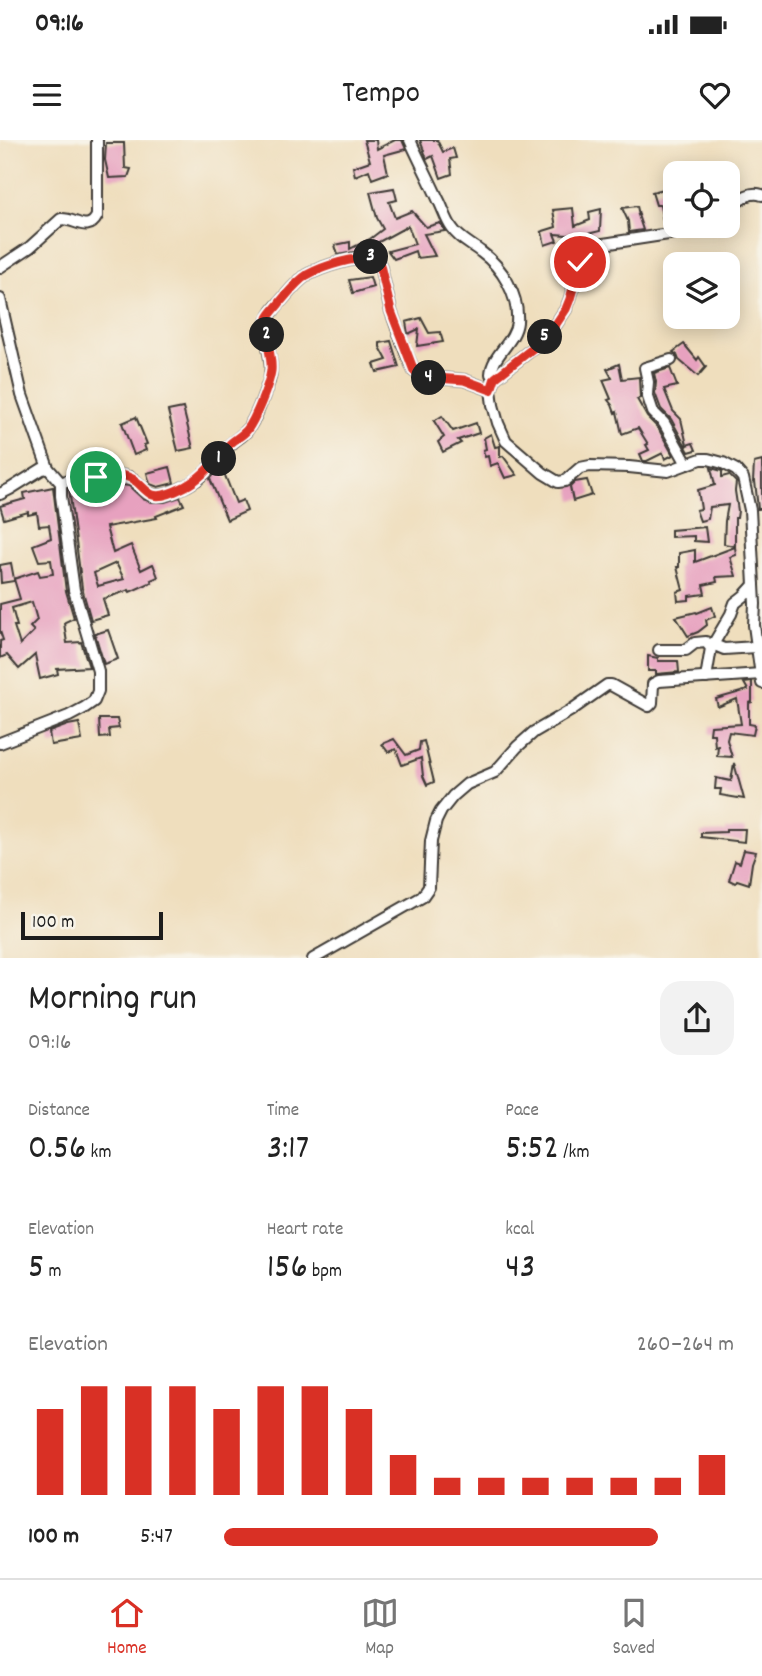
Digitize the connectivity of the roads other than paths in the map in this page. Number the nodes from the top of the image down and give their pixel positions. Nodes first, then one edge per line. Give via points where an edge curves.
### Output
1 (97, 140) edge
2 (410, 140) edge
3 (762, 195) edge
4 (740, 201) edge
5 (663, 235) edge
6 (0, 267) edge
7 (0, 299) edge
8 (671, 360) dead end
9 (493, 384) junction
10 (687, 464) junction
11 (48, 468) junction
12 (61, 483) junction
13 (0, 494) edge
14 (754, 584) junction
15 (758, 612) edge
16 (712, 646) junction
17 (756, 648) junction
18 (659, 650) dead end
19 (706, 678) junction
20 (761, 679) edge
21 (0, 743) edge
22 (313, 958) edge

1 - 6 street via 95,220 83,225 61,219
2 - 9 street via 452,228 500,270 511,289 517,323 492,367
3 - 4 street via 750,194
5 - 9 street via 591,248 580,262 570,299 556,324
7 - 11 street via 22,395
8 - 10 street via 645,368 646,394
9 - 10 street via 493,405 506,441 558,482 584,467 664,471
9 - 12 street via 423,377 414,371 391,311 380,265 374,258 363,258 305,276 273,311 267,326 271,373 255,416 200,477 157,496 131,478 110,474
10 - 14 street via 708,459 736,470 743,478 750,510
11 - 12 street
11 - 13 street
12 - 21 street via 74,590 98,671 98,691 94,701 69,716
14 - 15 street
14 - 16 street via 735,603
15 - 17 street
16 - 17 street
16 - 18 street via 699,642 686,650
16 - 19 street
17 - 20 street
19 - 20 street
19 - 22 street via 655,682 649,706 608,685 534,732 495,772 461,788 441,811 431,841 429,887 422,897

